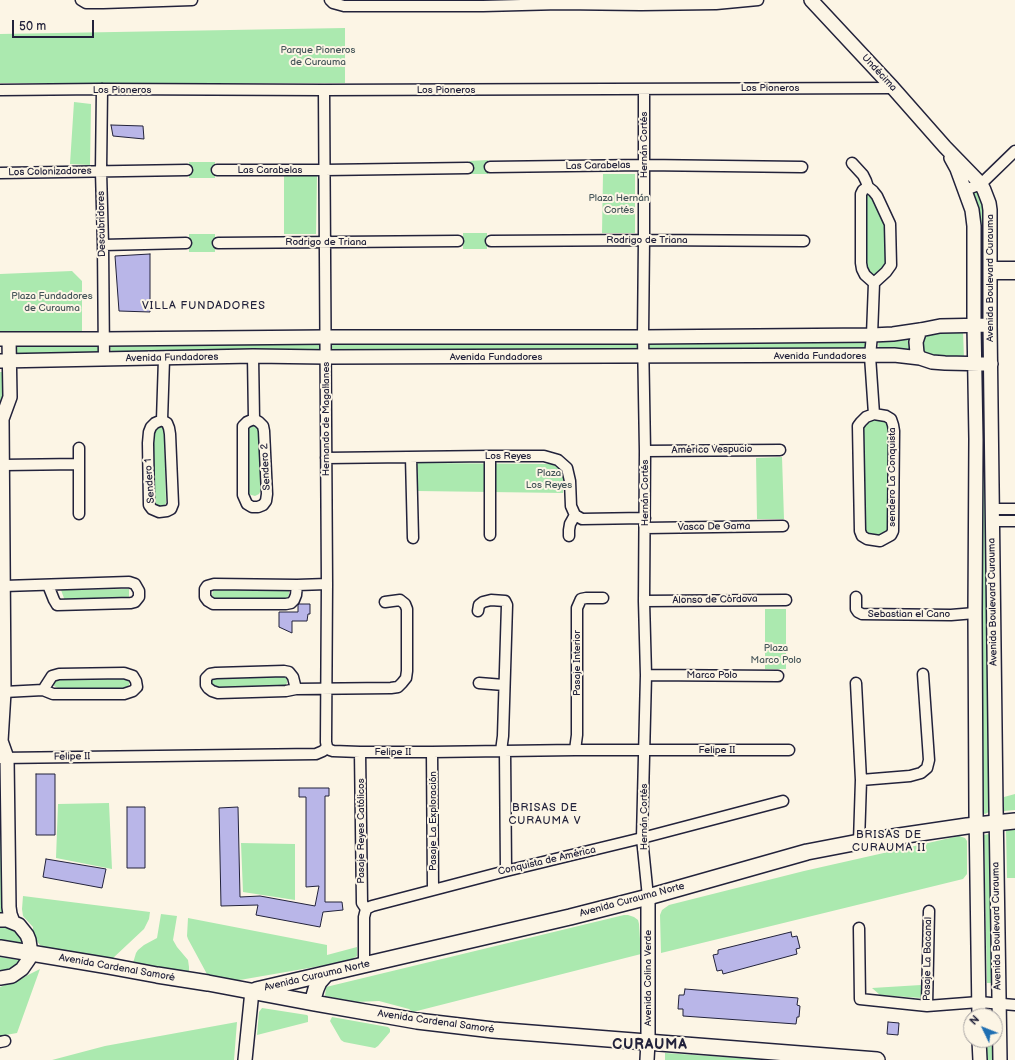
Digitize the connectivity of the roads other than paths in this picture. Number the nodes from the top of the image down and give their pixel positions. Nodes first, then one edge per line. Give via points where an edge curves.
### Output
1 (192, 0) edge
2 (330, 0) edge
3 (758, 0) edge
4 (811, 0) edge
5 (84, 1) edge
6 (558, 2) edge
7 (639, 2) edge
8 (714, 2) edge
9 (480, 3) edge
10 (893, 88) junction
11 (102, 89) junction
12 (644, 89) junction
13 (0, 90) edge
14 (324, 90) junction
15 (945, 147) junction
16 (1015, 151) edge
17 (852, 163) dead end
18 (644, 165) junction
19 (802, 167) dead end
20 (468, 168) dead end
21 (490, 168) dead end
22 (187, 170) dead end
23 (217, 170) dead end
24 (324, 170) junction
25 (101, 171) junction
26 (0, 172) edge
27 (981, 184) junction
28 (868, 187) junction
29 (965, 190) junction
30 (644, 240) junction
31 (458, 241) dead end
32 (491, 241) dead end
33 (804, 241) dead end
34 (186, 243) dead end
35 (218, 243) dead end
36 (325, 243) junction
37 (103, 245) junction
38 (1015, 267) edge
39 (990, 271) junction
40 (1015, 274) edge
41 (874, 283) junction
42 (974, 325) junction
43 (990, 325) junction
44 (920, 330) junction
45 (872, 334) junction
46 (326, 337) junction
47 (643, 337) junction
48 (5, 339) edge
49 (104, 339) junction
50 (253, 356) junction
51 (643, 356) junction
52 (870, 356) junction
53 (326, 357) junction
54 (920, 358) junction
55 (164, 359) junction
56 (104, 360) junction
57 (5, 361) edge
58 (974, 364) junction
59 (991, 364) junction
60 (874, 414) junction
61 (1, 416) edge
62 (254, 419) junction
63 (162, 420) junction
64 (79, 448) dead end
65 (780, 450) dead end
66 (645, 451) junction
67 (490, 456) junction
68 (411, 457) junction
69 (326, 458) junction
70 (2, 460) edge
71 (79, 464) junction
72 (1015, 509) edge
73 (79, 514) dead end
74 (575, 515) junction
75 (993, 515) junction
76 (1015, 521) edge
77 (645, 523) junction
78 (783, 526) dead end
79 (1, 532) edge
80 (490, 535) dead end
81 (569, 536) dead end
82 (413, 538) dead end
83 (327, 584) junction
84 (48, 585) junction
85 (297, 585) junction
86 (4, 586) junction
87 (856, 597) dead end
88 (603, 598) dead end
89 (786, 600) dead end
90 (644, 601) junction
91 (385, 602) dead end
92 (2, 607) edge
93 (478, 611) dead end
94 (975, 613) junction
95 (923, 674) dead end
96 (646, 675) junction
97 (778, 676) dead end
98 (479, 683) dead end
99 (856, 683) dead end
100 (2, 684) edge
101 (504, 684) junction
102 (296, 689) junction
103 (327, 689) junction
104 (43, 690) junction
105 (0, 742) edge
106 (327, 747) junction
107 (575, 750) junction
108 (644, 750) junction
109 (789, 750) dead end
110 (503, 751) junction
111 (360, 752) junction
112 (432, 752) junction
113 (3, 758) edge
114 (861, 780) junction
115 (783, 801) dead end
116 (1015, 821) edge
117 (996, 823) junction
118 (976, 825) junction
119 (642, 838) junction
120 (858, 842) junction
121 (506, 870) junction
122 (433, 889) junction
123 (648, 897) junction
124 (366, 909) junction
125 (929, 911) dead end
126 (0, 920) edge
127 (13, 922) junction
128 (859, 928) dead end
129 (0, 948) edge
130 (30, 953) junction
131 (364, 965) junction
132 (326, 974) junction
133 (0, 978) edge
134 (252, 991) junction
135 (979, 1002) junction
136 (314, 1003) junction
137 (999, 1004) junction
138 (1015, 1005) edge
139 (927, 1006) junction
140 (979, 1008) edge
141 (648, 1042) junction
142 (980, 1048) edge
143 (245, 1060) edge
144 (647, 1060) edge
145 (877, 1060) edge
146 (980, 1060) edge
147 (1000, 1060) edge

1 - 5 street via 103,3
2 - 9 street via 344,6
3 - 8 street
4 - 10 street, Undécima
6 - 7 street
6 - 9 street
7 - 8 street
10 - 12 street, Los Pioneros
10 - 15 street, Undécima
11 - 13 street, Los Pioneros
11 - 14 street, Los Pioneros
11 - 25 street, Descubridores
12 - 14 street, Los Pioneros
12 - 18 street, Hernán Cortés
14 - 24 street, Hernando de Magallanes
15 - 27 street, Avenida Boulevard Curauma
15 - 29 street, Avenida Boulevard Curauma
16 - 27 street
17 - 28 street
18 - 19 street, Las Carabelas
18 - 21 street, Las Carabelas
18 - 30 street, Hernán Cortés
20 - 24 street, Las Carabelas
22 - 25 street
23 - 24 street, Las Carabelas
24 - 36 street, Hernando de Magallanes
25 - 26 street, Los Colonizadores
25 - 37 street, Descubridores
27 - 29 street
27 - 39 street, Avenida Boulevard Curauma via 989,203
28 - 41 street via 861,194 861,263 865,275
28 - 41 street via 877,196 890,224 891,265
29 - 42 street, Avenida Boulevard Curauma via 974,226
30 - 32 street, Rodrigo de Triana
30 - 33 street, Rodrigo de Triana
30 - 47 street, Hernán Cortés
31 - 36 street, Rodrigo de Triana
34 - 37 street
35 - 36 street, Rodrigo de Triana
36 - 46 street, Hernando de Magallanes
37 - 49 street, Descubridores
38 - 39 street
39 - 40 street
39 - 43 street, Avenida Boulevard Curauma
41 - 45 street
42 - 43 street, Avenida Fundadores
42 - 44 street, Avenida Fundadores via 940,326
42 - 58 street, Avenida Boulevard Curauma
43 - 59 street, Avenida Boulevard Curauma
44 - 45 street, Avenida Fundadores
44 - 54 street via 916,342
45 - 47 street, Avenida Fundadores
45 - 52 street
46 - 47 street, Avenida Fundadores
46 - 49 street, Avenida Fundadores
46 - 53 street, Hernando de Magallanes
47 - 51 street, Hernán Cortés
48 - 49 street, Avenida Fundadores
48 - 57 street
49 - 56 street, Descubridores
50 - 53 street, Avenida Fundadores
50 - 55 street, Avenida Fundadores
50 - 62 street
51 - 52 street, Avenida Fundadores
51 - 53 street, Avenida Fundadores
51 - 66 street, Hernán Cortés
52 - 54 street, Avenida Fundadores
52 - 60 street
53 - 69 street, Hernando de Magallanes
54 - 58 street, Avenida Fundadores via 945,364
55 - 56 street, Avenida Fundadores
55 - 63 street, Sendero 1
56 - 57 street, Avenida Fundadores
57 - 61 street via 10,396
58 - 59 street, Avenida Fundadores
58 - 94 street, Avenida Boulevard Curauma
59 - 75 street, Avenida Boulevard Curauma
60 - 60 street, sendero La Conquista via 866,417 858,426 860,531 867,539 880,540 892,536 893,531 894,425 886,416
61 - 70 street
62 - 62 street, Sendero 2 via 243,426 243,495 247,504 258,507 266,501 267,494 264,431 263,426
63 - 63 street, Sendero 1 via 151,427 149,432 149,505 159,512 167,512 173,504 170,434 167,423
64 - 71 street
65 - 66 street, Américo Vespucio
66 - 77 street, Hernán Cortés
67 - 68 street, Los Reyes
67 - 74 street, Los Reyes via 544,456 558,460 567,468 571,506
67 - 80 street
68 - 69 street, Los Reyes
68 - 82 street
69 - 83 street, Hernando de Magallanes
70 - 71 street
70 - 79 street
71 - 73 street
72 - 75 street
74 - 77 street via 582,519
74 - 81 street via 570,524
75 - 76 street
75 - 117 street, Avenida Boulevard Curauma
77 - 78 street, Vasco De Gama
77 - 90 street, Hernán Cortés
79 - 86 street
83 - 85 street
83 - 103 street, Hernando de Magallanes
84 - 84 street via 58,605 131,603 139,597 135,584 129,582
84 - 86 street
85 - 85 street via 214,584 207,586 205,597 213,604 286,604 294,600
86 - 92 street
87 - 94 street, Sebastian el Cano via 856,609 862,614
88 - 107 street, Pasaje Interior via 586,598 581,600 577,608
89 - 90 street, Alonso de Córdova
90 - 96 street, Hernán Cortés
91 - 103 street via 400,600 407,609 406,678 398,687 391,688
92 - 100 street
93 - 101 street via 479,605 491,600 505,601 507,605
94 - 118 street, Avenida Boulevard Curauma
95 - 114 street via 927,768 910,776
96 - 97 street, Marco Polo
96 - 108 street, Hernán Cortés
98 - 101 street
99 - 114 street
100 - 104 street
100 - 105 street
101 - 110 street
102 - 102 street via 293,677 284,671 216,673 206,678 208,688 218,693
102 - 103 street
103 - 106 street, Hernando de Magallanes
104 - 104 street via 53,694 124,694 137,687 133,676 124,673 59,674 52,676
105 - 113 street
106 - 111 street, Felipe II via 333,751
106 - 113 street, Felipe II via 323,752 316,754
107 - 108 street, Felipe II
107 - 110 street, Felipe II
108 - 109 street, Felipe II
108 - 119 street, Hernán Cortés
110 - 112 street, Felipe II
110 - 121 street
111 - 112 street, Felipe II
111 - 124 street, Pasaje Reyes Católicos via 362,903
112 - 122 street, Pasaje La Exploración
113 - 127 street via 9,907
114 - 120 street
115 - 119 street, Conquista de América
116 - 117 main road, Avenida Curauma Norte
117 - 118 main road, Avenida Curauma Norte
117 - 137 street, Avenida Boulevard Curauma
118 - 120 main road, Avenida Curauma Norte
118 - 135 street, Avenida Boulevard Curauma
119 - 121 street, Conquista de América
119 - 123 street, Hernán Cortés
120 - 123 main road, Avenida Curauma Norte via 807,852
121 - 122 street, Conquista de América
122 - 124 street, Conquista de América
123 - 131 main road, Avenida Curauma Norte
123 - 141 street, Avenida Colina Verde
124 - 131 street
125 - 139 street, Pasaje La Bacanal
126 - 127 street
127 - 130 street via 27,935
128 - 139 street via 860,999
129 - 130 main road, Avenida Cardenal Samoré
130 - 133 street via 26,964 17,973
130 - 134 main road, Avenida Cardenal Samoré
131 - 132 main road, Avenida Curauma Norte
132 - 134 main road, Avenida Curauma Norte
132 - 136 main road via 316,989
134 - 136 main road, Avenida Cardenal Samoré
134 - 143 street
135 - 137 street
135 - 139 street
135 - 140 street, Avenida Boulevard Curauma
136 - 141 main road, Avenida Cardenal Samoré via 418,1021 492,1030
137 - 138 street
137 - 147 street, Avenida Boulevard Curauma
141 - 144 street, Avenida Colina Verde
141 - 145 main road, Avenida Cardenal Samoré
142 - 146 street

